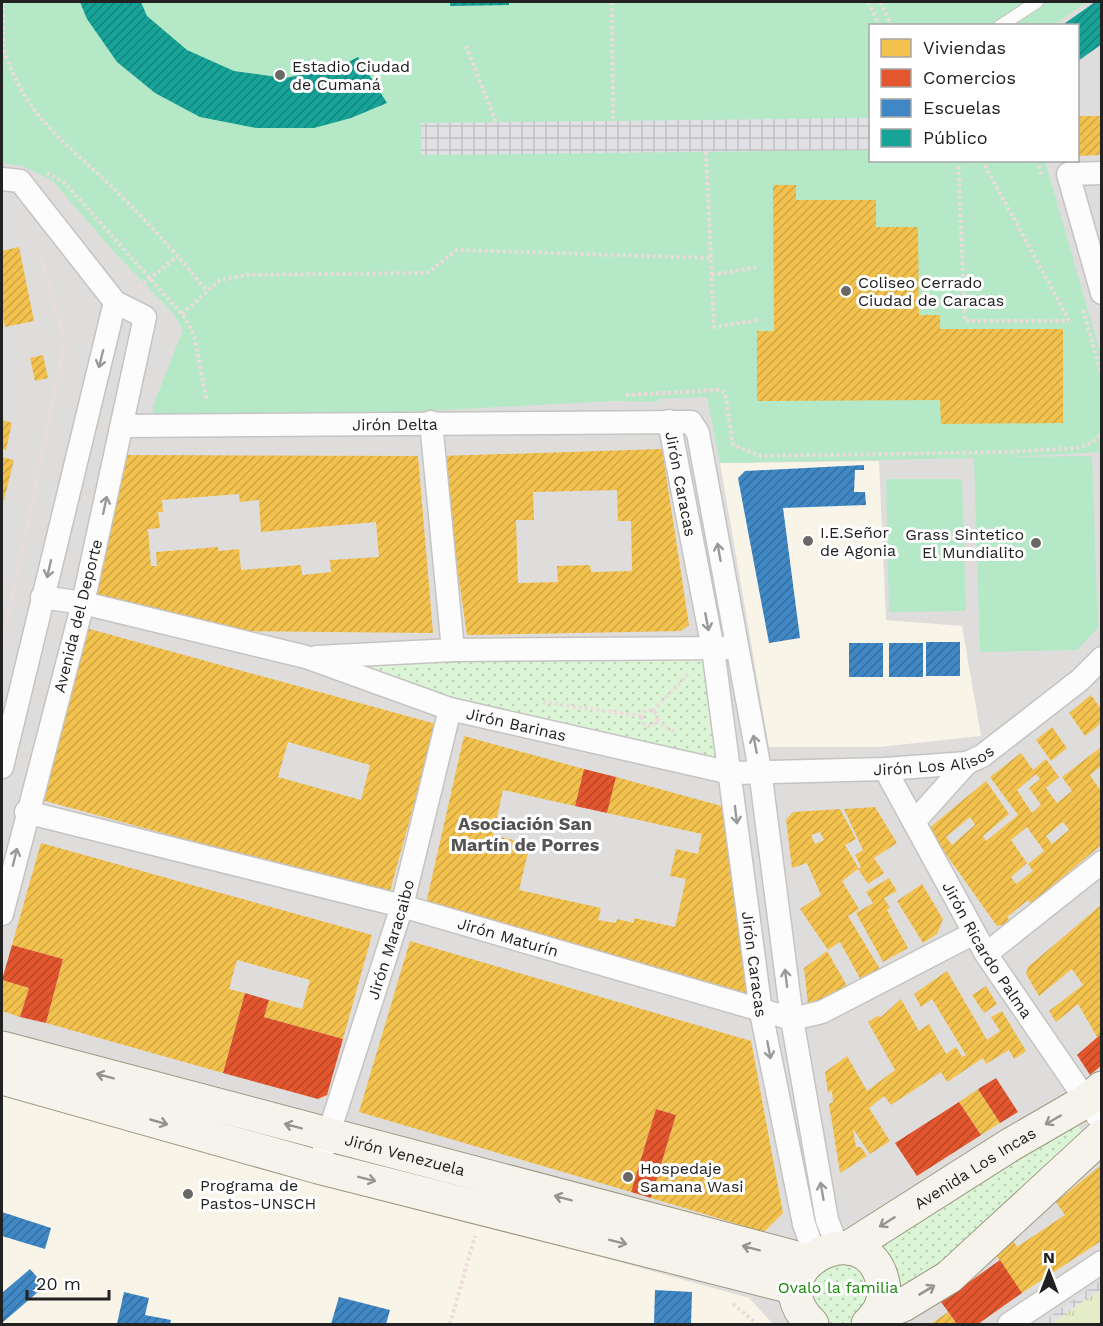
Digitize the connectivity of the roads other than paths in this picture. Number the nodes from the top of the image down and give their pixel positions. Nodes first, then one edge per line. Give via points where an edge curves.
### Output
1 (1037, 2) edge
2 (1003, 24) edge
3 (1101, 173) edge
4 (2, 179) edge
5 (1101, 293) edge
6 (115, 302) junction
7 (669, 421) junction
8 (431, 422) junction
9 (122, 426) junction
10 (42, 597) junction
11 (83, 603) junction
12 (736, 648) junction
13 (713, 649) junction
14 (453, 650) junction
15 (306, 657) junction
16 (1101, 658) edge
17 (450, 709) junction
18 (967, 763) junction
19 (2, 767) edge
20 (885, 769) junction
21 (760, 770) junction
22 (731, 773) junction
23 (26, 812) junction
24 (914, 822) junction
25 (1101, 862) edge
26 (402, 906) junction
27 (2, 914) edge
28 (974, 933) junction
29 (986, 954) junction
30 (761, 1012) junction
31 (792, 1019) junction
32 (2, 1048) edge
33 (2, 1078) edge
34 (1096, 1104) edge
35 (328, 1135) junction
36 (1101, 1136) edge
37 (318, 1167) junction
38 (821, 1260) junction
39 (1101, 1262) edge
40 (872, 1320) edge
41 (812, 1324) edge
42 (1009, 1324) edge

1 - 2 lane
3 - 5 street via 1068,174
4 - 6 street via 20,181
6 - 9 street, Avenida del Deporte via 145,317
6 -> 10 street
7 - 8 street, Jirón Delta
12 -> 7 street, Jirón Caracas via 698,433 691,422
7 -> 13 street, Jirón Caracas
8 - 9 street, Jirón Delta
8 - 14 street
11 -> 9 street, Avenida del Deporte
10 - 11 street, Jirón Barinas
10 - 19 street
11 - 15 street, Jirón Barinas
11 - 23 street, Avenida del Deporte
12 - 13 street, Jirón Barinas
21 -> 12 street, Jirón Caracas
13 - 14 street, Jirón Barinas
13 - 22 street, Jirón Caracas
14 - 15 street, Jirón Barinas
15 - 17 street, Jirón Barinas
16 - 18 street, Jirón Los Alisos via 1080,680 982,756
17 - 22 street, Jirón Barinas
17 - 26 street, Jirón Maracaibo
18 - 20 street, Jirón Los Alisos
18 - 24 street
20 - 21 street, Jirón Los Alisos
20 - 24 street, Jirón Ricardo Palma
21 - 22 street, Jirón Los Alisos
31 -> 21 street, Jirón Caracas
22 -> 30 street, Jirón Caracas
23 - 26 street, Jirón Maturín
27 -> 23 street, Avenida del Deporte
24 - 28 street, Jirón Ricardo Palma
25 - 29 street
26 - 30 street, Jirón Maturín
26 - 35 street, Jirón Maracaibo
28 - 29 street, Jirón Ricardo Palma
28 - 31 street, Jirón Maturín via 822,1012
29 - 34 street, Jirón Ricardo Palma
30 - 31 street, Jirón Maturín
30 -> 38 street, Jirón Caracas via 804,1224
38 -> 31 street, Jirón Caracas via 827,1220
35 -> 32 street, Jirón Venezuela
33 -> 37 street, Jirón Venezuela
34 -> 38 street, Avenida Los Incas via 1010,1145
35 - 37 street, Jirón Maracaibo
38 -> 35 street, Jirón Venezuela
40 -> 36 street via 949,1276
37 -> 38 street, Jirón Venezuela
38 - 40 street via 863,1254 879,1272 884,1295
38 - 41 street via 801,1311
39 - 42 street

